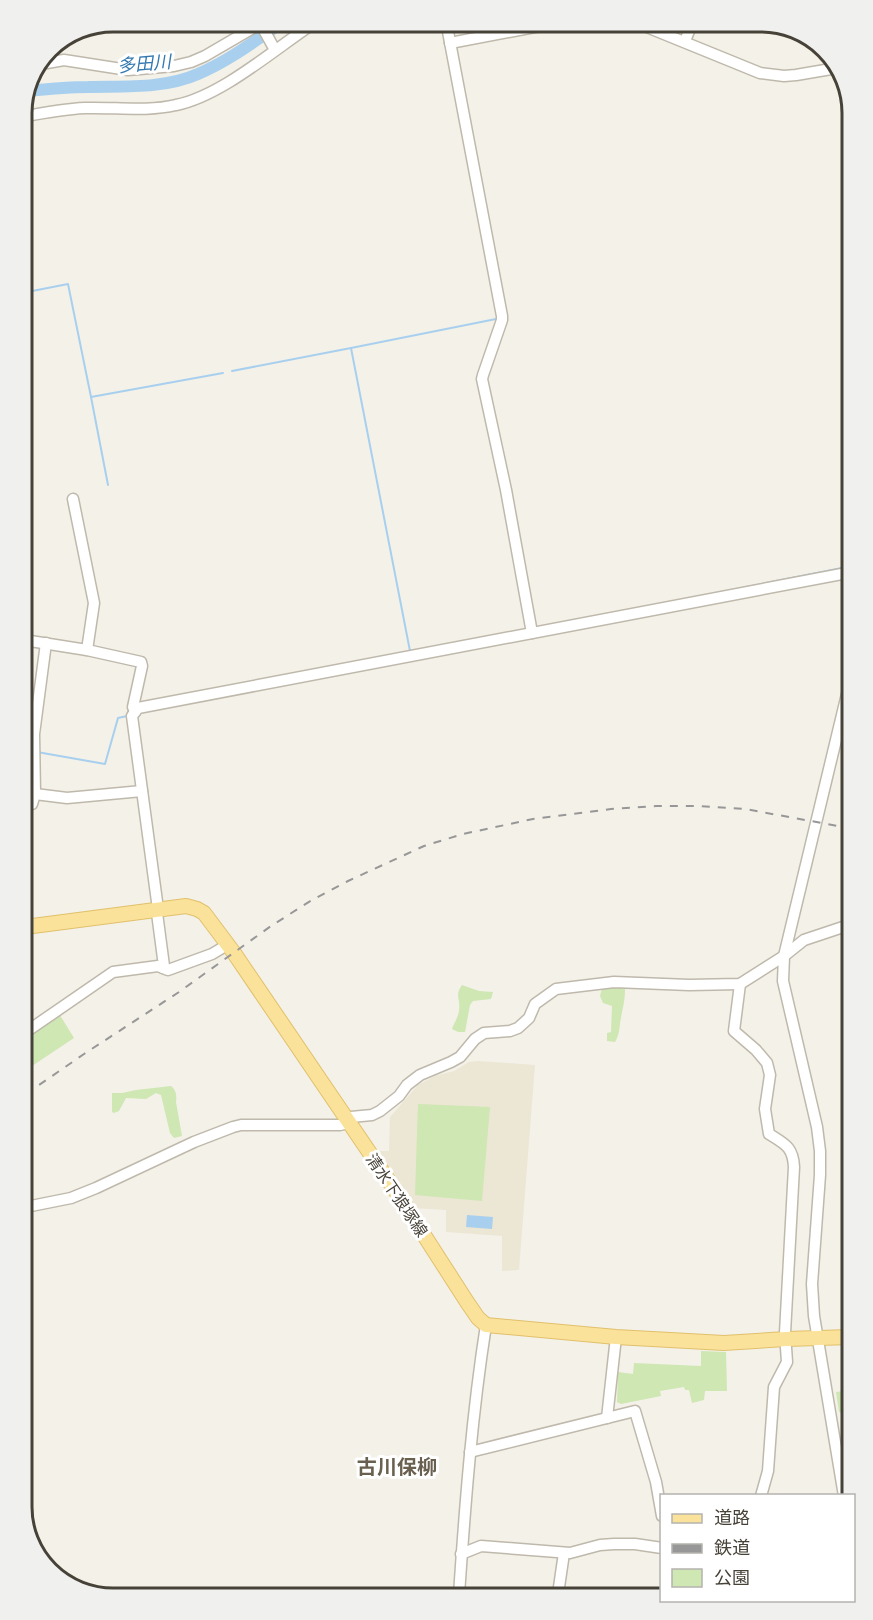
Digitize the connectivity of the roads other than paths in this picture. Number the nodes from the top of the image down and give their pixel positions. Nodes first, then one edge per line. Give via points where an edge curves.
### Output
1 (246, 32) edge
2 (266, 32) edge
3 (299, 32) edge
4 (448, 32) edge
5 (506, 32) edge
6 (661, 32) edge
7 (689, 32) edge
8 (685, 41) junction
9 (450, 43) junction
10 (274, 48) junction
11 (48, 63) edge
12 (829, 69) edge
13 (32, 115) edge
14 (74, 499) dead end
15 (842, 574) edge
16 (532, 633) junction
17 (32, 641) edge
18 (46, 643) junction
19 (87, 650) junction
20 (135, 712) junction
21 (842, 715) edge
22 (142, 790) junction
23 (35, 794) junction
24 (32, 804) edge
25 (158, 909) junction
26 (32, 926) edge
27 (842, 927) edge
28 (227, 945) junction
29 (784, 956) junction
30 (163, 968) junction
31 (740, 984) junction
32 (32, 1028) edge
33 (349, 1123) junction
34 (32, 1206) edge
35 (486, 1324) junction
36 (616, 1337) junction
37 (842, 1338) edge
38 (786, 1339) junction
39 (816, 1339) junction
40 (607, 1418) junction
41 (470, 1452) junction
42 (842, 1485) edge
43 (762, 1494) edge
44 (660, 1505) edge
45 (660, 1548) edge
46 (564, 1553) junction
47 (461, 1554) junction
48 (459, 1588) edge
49 (559, 1588) edge

1 - 11 street via 205,56 174,66 128,70 64,60
2 - 10 street
3 - 10 street
4 - 9 street
5 - 9 street
6 - 8 street
7 - 8 street
8 - 12 street via 760,74 795,75
9 - 16 street via 502,316 482,380
10 - 13 street via 221,87 178,105 138,110 86,108
14 - 19 street via 94,603
15 - 16 street
16 - 20 street via 138,708
17 - 18 street
18 - 19 street
18 - 23 street via 34,734
19 - 20 street via 141,662
20 - 22 street via 132,716
21 - 29 street
22 - 23 street via 67,798
22 - 25 street
23 - 24 street
25 - 26 main road, 清水下狼塚線
25 - 28 main road, 清水下狼塚線 via 197,909
25 - 30 street
27 - 29 street via 804,939
28 - 30 street via 168,970
28 - 33 main road, 清水下狼塚線
29 - 31 street
29 - 39 street via 783,981 820,1151 812,1284
30 - 32 street via 113,972
31 - 33 street via 614,982 556,989 536,1004 518,1028 484,1033 460,1057 420,1075 380,1111 351,1117
31 - 38 street via 734,1031 766,1063 770,1075 765,1109 769,1134 793,1154
33 - 34 street via 233,1127 88,1191
33 - 35 main road, 清水下狼塚線 via 467,1302
35 - 36 main road
35 - 41 street
36 - 38 main road via 724,1343
36 - 40 street
37 - 39 main road
38 - 39 main road
38 - 43 street via 787,1362 774,1387 768,1471
39 - 42 street
40 - 41 street
40 - 44 street via 634,1411
41 - 47 street
45 - 46 street via 614,1544
46 - 47 street via 481,1546
46 - 49 street
47 - 48 street

